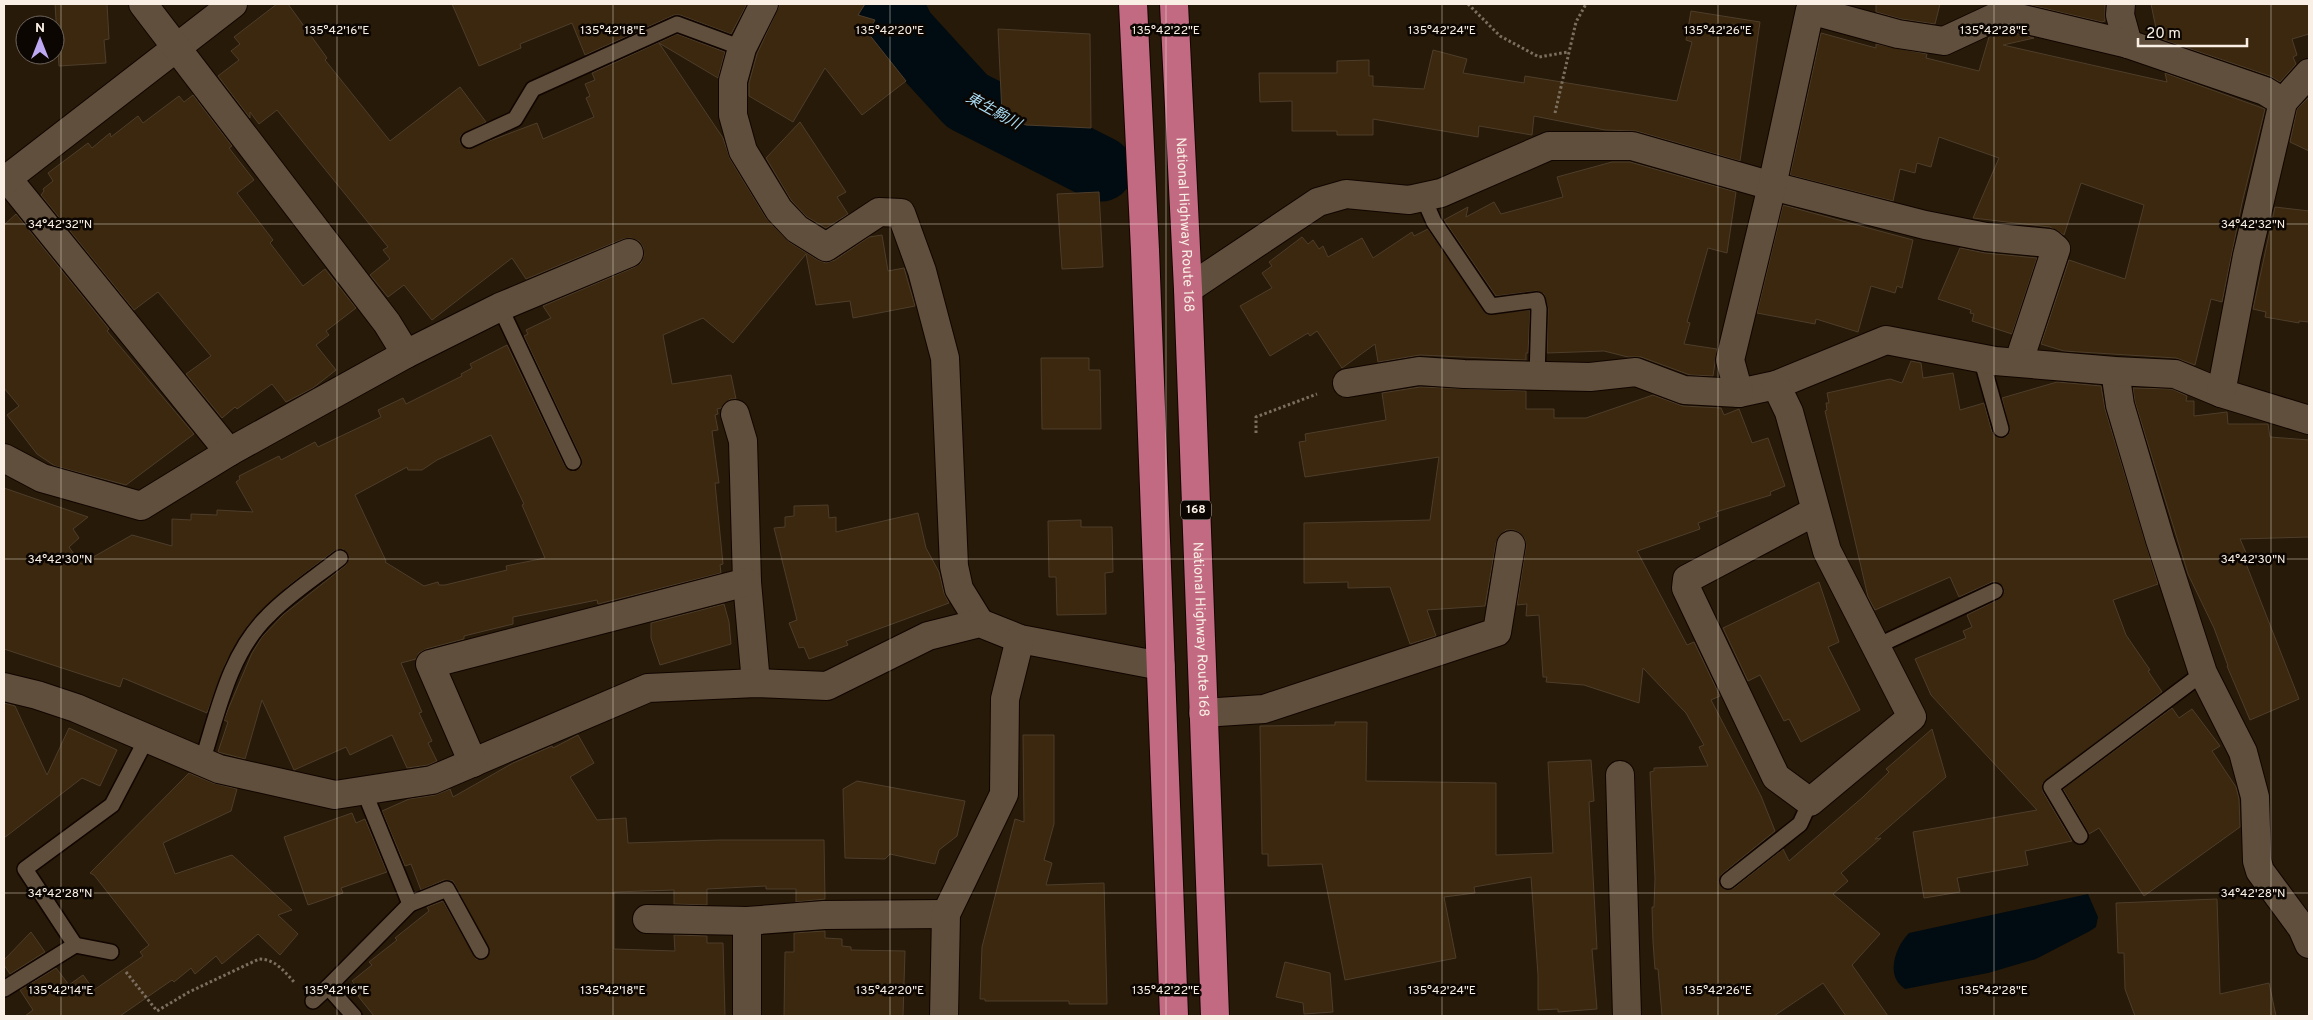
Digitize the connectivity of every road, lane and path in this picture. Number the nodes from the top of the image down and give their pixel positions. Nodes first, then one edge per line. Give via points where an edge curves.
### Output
1 (143, 4) edge
2 (233, 4) edge
3 (764, 4) edge
4 (1133, 4) edge
5 (1174, 4) edge
6 (1468, 4) edge
7 (1586, 4) edge
8 (2121, 4) edge
9 (2128, 44) junction
10 (176, 47) junction
11 (742, 48) junction
12 (1568, 52) junction
13 (2309, 73) edge
14 (2283, 102) junction
15 (469, 140) dead end
16 (1549, 146) junction
17 (6, 180) edge
18 (1772, 186) junction
19 (1423, 197) junction
20 (629, 254) dead end
21 (1188, 289) junction
22 (500, 307) junction
23 (406, 354) junction
24 (1981, 358) junction
25 (2019, 361) junction
26 (2115, 372) junction
27 (1537, 377) junction
28 (1347, 383) joint
29 (1776, 385) junction
30 (2221, 392) junction
31 (1739, 393) junction
32 (735, 414) dead end
33 (2309, 420) edge
34 (2001, 429) dead end
35 (1256, 434) dead end
36 (230, 452) junction
37 (4, 458) edge
38 (572, 462) dead end
39 (1816, 511) junction
40 (1511, 546) dead end
41 (340, 558) dead end
42 (747, 582) junction
43 (1994, 591) dead end
44 (980, 623) junction
45 (1020, 639) junction
46 (1877, 646) junction
47 (1161, 666) junction
48 (2203, 672) junction
49 (756, 683) junction
50 (4, 687) edge
51 (1204, 713) junction
52 (147, 738) junction
53 (202, 762) junction
54 (473, 763) junction
55 (1620, 775) dead end
56 (364, 790) junction
57 (1810, 802) junction
58 (2080, 836) dead end
59 (1728, 881) dead end
60 (410, 904) junction
61 (946, 914) junction
62 (647, 919) dead end
63 (747, 921) junction
64 (2309, 944) edge
65 (75, 945) junction
66 (481, 951) dead end
67 (111, 952) joint
68 (328, 987) junction
69 (4, 989) edge
70 (312, 1001) joint
71 (354, 1016) edge
72 (747, 1016) edge
73 (944, 1016) edge
74 (1174, 1016) edge
75 (1215, 1016) edge
76 (1627, 1016) edge

1 - 10 street
2 - 10 street
3 - 11 street
4 - 47 highway
5 - 21 highway, National Highway Route 168 / 168
6 - 12 path via 1500,36 1539,57
7 - 12 path via 1576,22
8 - 9 street via 2120,15
9 - 14 street via 2265,91
9 - 18 street via 2002,14 1944,41 1898,34 1810,10
10 - 17 street
10 - 23 street via 387,323
11 - 15 lane via 678,24 533,89 515,119
11 - 44 street via 733,81 733,115 743,150 779,210 797,229 826,247 879,212 901,213 922,271 946,358 954,566 959,589
12 - 16 path
13 - 14 street
14 - 30 street via 2247,256
16 - 18 street via 1632,146
16 - 19 street via 1441,193
17 - 36 street
18 - 25 street via 1925,225 1986,237 2049,243 2056,249
18 - 31 street via 1730,360
19 - 21 street via 1409,200 1346,194 1318,202
19 - 27 lane via 1434,222 1491,306 1537,300
20 - 22 street
21 - 51 highway, National Highway Route 168 / 168
22 - 23 street
22 - 38 lane
23 - 36 street
24 - 25 street
24 - 29 street via 1886,340
24 - 34 lane
25 - 26 street
26 - 30 street via 2175,374
26 - 48 street via 2120,405
27 - 28 street via 1419,371
27 - 31 street via 1590,378 1636,372 1684,390
28 - 35 path via 1256,417
29 - 31 street
29 - 39 street via 1789,412
30 - 33 street
32 - 42 street via 743,441
36 - 37 street via 141,506 42,478
39 - 46 street via 1827,552
39 - 57 street via 1687,579 1686,588 1776,777
40 - 51 street via 1497,632 1264,709
41 - 53 lane via 267,616 242,650 228,681
42 - 49 street
42 - 54 street via 430,664
43 - 46 lane
44 - 45 street
44 - 49 street via 928,636 827,686
45 - 47 street
45 - 61 street via 1005,699 1004,794
46 - 57 street via 1912,717
47 - 74 highway
48 - 58 lane via 2051,787
48 - 64 street via 2243,752 2255,796 2260,871 2302,928
49 - 54 street via 648,688
50 - 52 street via 76,708
51 - 75 highway, National Highway Route 168 / 168
52 - 53 street
52 - 65 lane via 112,805 25,869
53 - 56 street via 219,769 335,795
54 - 56 street via 432,780
55 - 76 street
56 - 60 lane
57 - 59 lane via 1800,824
60 - 66 lane via 447,889
60 - 68 lane
61 - 63 street via 824,915
61 - 73 street
62 - 63 street
63 - 72 street
65 - 67 lane
65 - 69 lane
67 - 70 path via 157,1011 203,984 259,959 268,959 280,967
68 - 70 lane
68 - 71 lane

